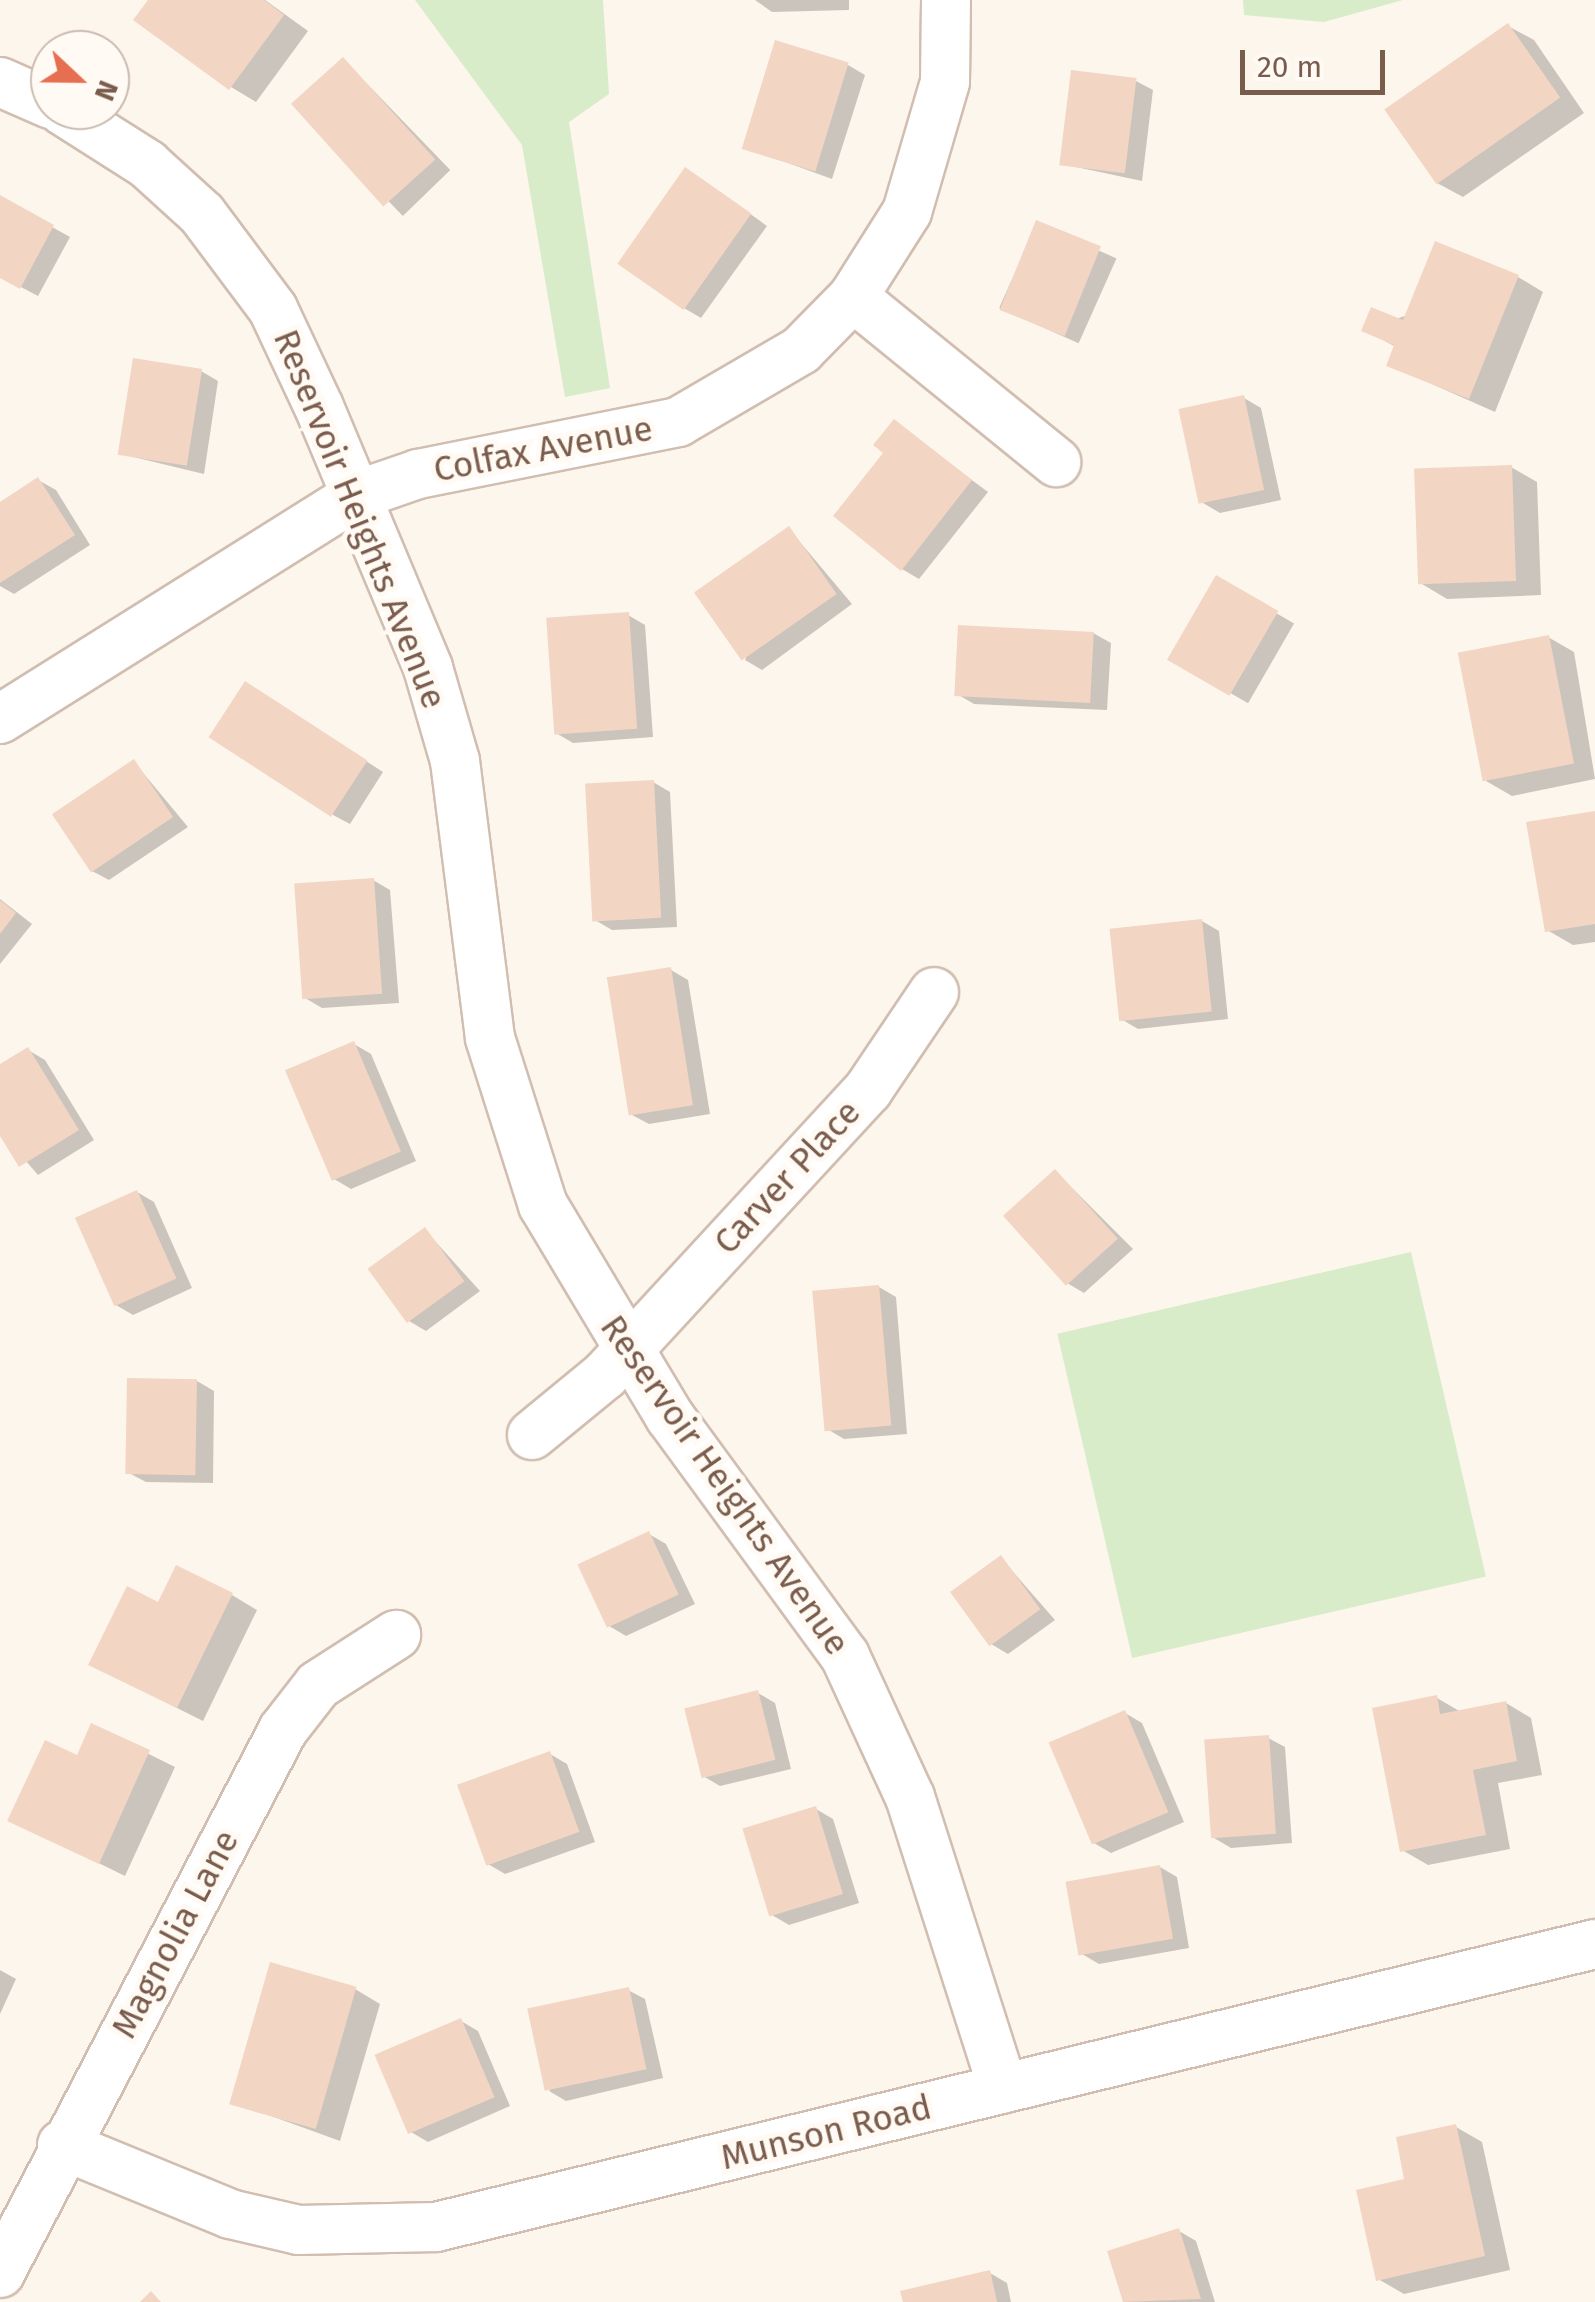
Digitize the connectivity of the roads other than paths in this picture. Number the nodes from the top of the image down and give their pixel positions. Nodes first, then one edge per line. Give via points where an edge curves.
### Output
1 (946, 0) edge
2 (0, 82) edge
3 (30, 95) edge
4 (93, 130) edge
5 (853, 297) junction
6 (1056, 462) dead end
7 (357, 495) junction
8 (0, 719) edge
9 (934, 992) dead end
10 (624, 1349) junction
11 (532, 1435) dead end
12 (396, 1634) dead end
13 (1592, 1957) edge
14 (1003, 2088) junction
15 (62, 2145) junction
16 (0, 2273) edge

1 - 5 street, Colfax Avenue via 945,82 930,150 907,212
2 - 3 street
4 - 7 street, Reservoir Heights Avenue via 146,164 256,283
5 - 6 street
5 - 7 street, Colfax Avenue via 801,350 678,422 418,474
7 - 8 street, Colfax Avenue
7 - 10 street, Reservoir Heights Avenue via 428,668 455,761 490,1038 512,1124 543,1205
9 - 10 street, Carver Place via 868,1090
10 - 11 street, Carver Place
10 - 14 street, Reservoir Heights Avenue via 812,1607 886,1735
12 - 15 street, Magnolia Lane via 318,1685 284,1730
13 - 14 street, Munson Road
14 - 15 street, Munson Road via 436,2227 367,2234 230,2214
15 - 16 street, Magnolia Lane

